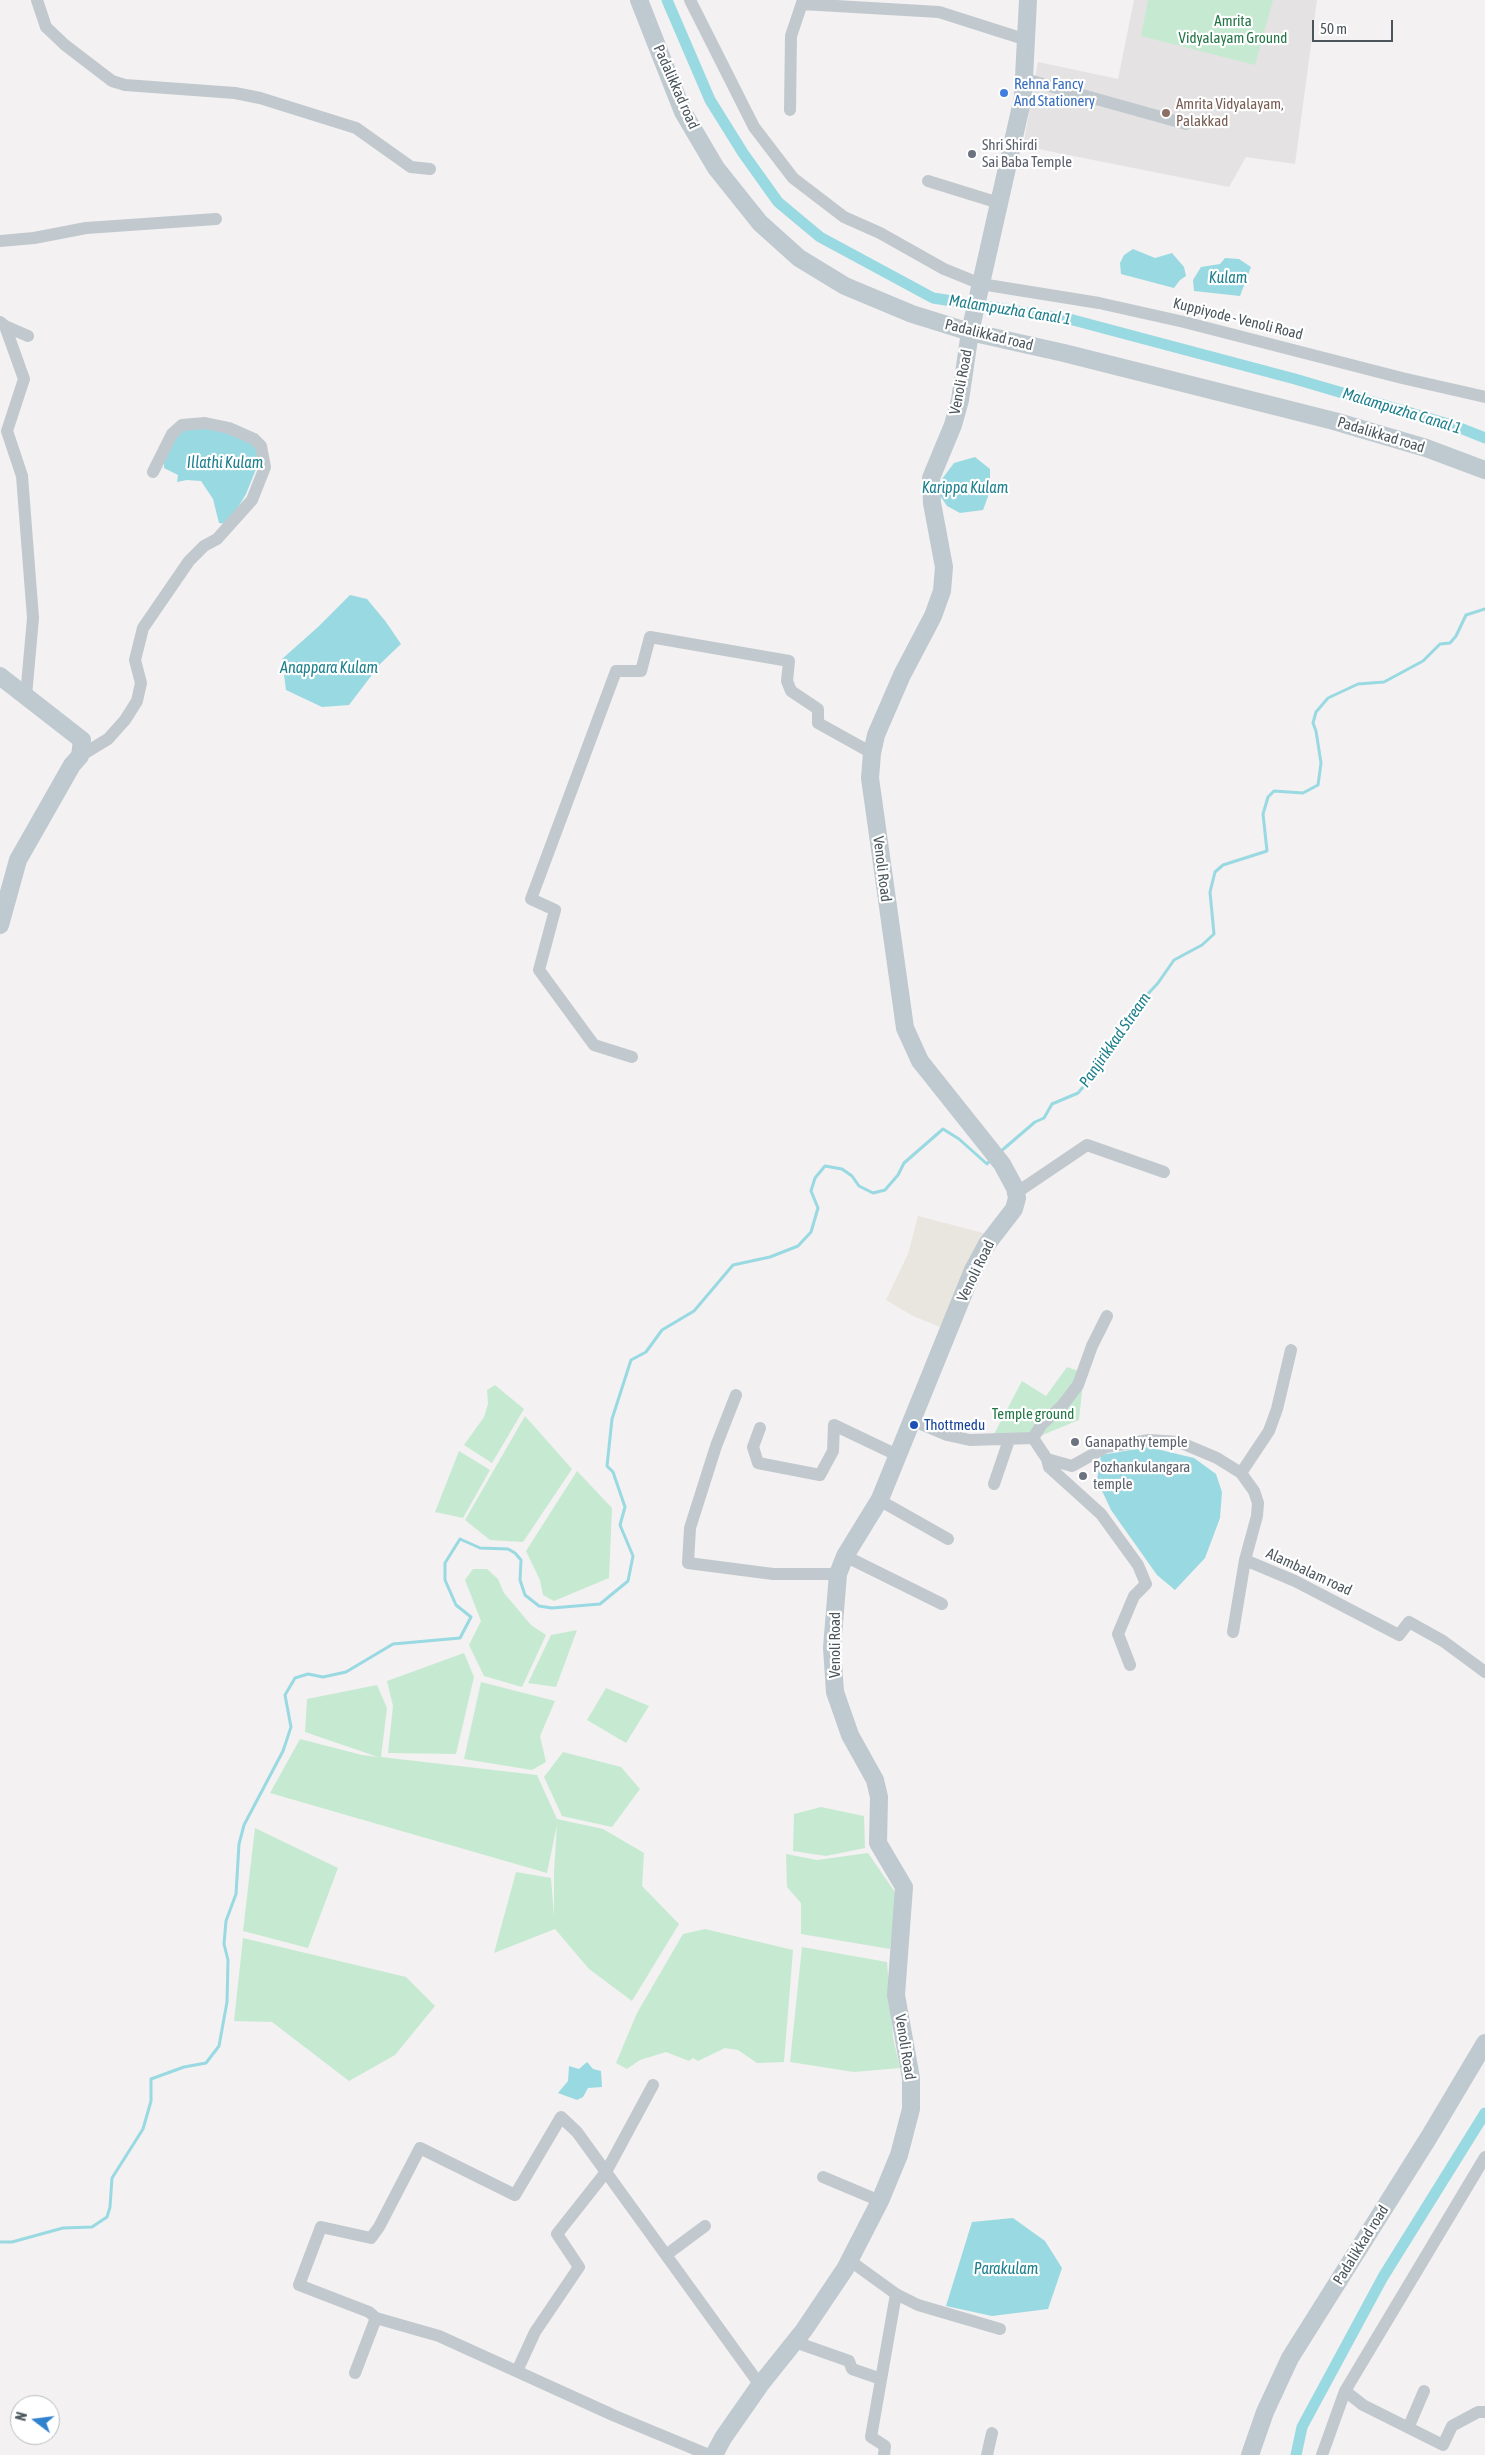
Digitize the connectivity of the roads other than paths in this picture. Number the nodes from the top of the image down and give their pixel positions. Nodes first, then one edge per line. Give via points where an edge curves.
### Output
1 (37, 0) edge
2 (639, 0) edge
3 (690, 0) edge
4 (1028, 0) edge
5 (802, 2) edge
6 (863, 4) edge
7 (1027, 40) junction
8 (1025, 79) junction
9 (790, 110) dead end
10 (1186, 124) dead end
11 (430, 169) dead end
12 (928, 181) dead end
13 (999, 203) junction
14 (216, 219) dead end
15 (0, 241) edge
16 (981, 284) junction
17 (2, 324) edge
18 (971, 328) junction
19 (28, 336) dead end
20 (1485, 397) edge
21 (1485, 470) edge
22 (153, 472) dead end
23 (0, 676) edge
24 (26, 696) junction
25 (872, 753) junction
26 (80, 756) junction
27 (4, 892) edge
28 (0, 925) edge
29 (632, 1057) dead end
30 (1164, 1172) dead end
31 (1016, 1192) junction
32 (1107, 1316) dead end
33 (1292, 1350) dead end
34 (736, 1395) dead end
35 (911, 1420) junction
36 (760, 1428) dead end
37 (1033, 1438) junction
38 (1009, 1440) junction
39 (897, 1455) junction
40 (1047, 1459) junction
41 (1072, 1466) junction
42 (1241, 1474) junction
43 (1063, 1479) junction
44 (994, 1484) dead end
45 (879, 1500) junction
46 (948, 1538) dead end
47 (845, 1556) junction
48 (1245, 1560) junction
49 (838, 1574) junction
50 (942, 1604) dead end
51 (1233, 1632) dead end
52 (1130, 1665) dead end
53 (1485, 1672) edge
54 (1485, 2042) edge
55 (653, 2085) dead end
56 (1485, 2157) edge
57 (606, 2172) junction
58 (823, 2177) dead end
59 (880, 2202) junction
60 (705, 2226) dead end
61 (666, 2256) junction
62 (850, 2260) junction
63 (896, 2294) junction
64 (376, 2318) junction
65 (1000, 2329) dead end
66 (795, 2342) junction
67 (517, 2370) junction
68 (355, 2373) dead end
69 (881, 2379) junction
70 (760, 2385) junction
71 (1345, 2391) junction
72 (1424, 2391) dead end
73 (1485, 2412) edge
74 (1409, 2426) junction
75 (992, 2433) dead end
76 (709, 2455) edge
77 (714, 2455) edge
78 (884, 2455) edge
79 (987, 2455) edge
80 (1250, 2455) edge
81 (1322, 2455) edge

1 - 11 street via 46,27 112,81 260,98 356,128 411,167
2 - 18 street, Padalikkad road via 683,112 716,168 760,223 799,258 845,286 912,314
3 - 16 street, Kuppiyode - Venoli Road via 754,127 793,178 844,217 880,233 944,270
4 - 7 street, Venoli Road
5 - 6 street
5 - 9 street via 791,36
6 - 7 street via 939,12
7 - 8 street, Venoli Road
8 - 10 street
8 - 13 street, Venoli Road
12 - 13 street
13 - 16 street, Venoli Road
14 - 15 street via 86,228
16 - 18 street, Venoli Road
16 - 20 street, Kuppiyode - Venoli Road via 1100,303
17 - 19 street
17 - 24 street via 24,378 8,431 22,476 33,618
18 - 21 street, Padalikkad road via 1334,421 1426,448
18 - 25 street, Venoli Road via 960,400 931,478 932,503 944,567 942,591 933,616 902,674 876,735
22 - 26 street via 172,434 182,425 205,423 229,428 254,439 261,446 266,467 252,500 217,539 189,560 143,628 135,660 141,684 137,701 125,720 108,739
23 - 24 street
24 - 26 street via 82,740
25 - 29 street via 818,723 818,708 791,691 786,681 789,661 650,637 641,671 616,671 531,899 555,910 539,970 594,1045
25 - 31 street, Venoli Road via 870,778 905,1028 920,1061 1002,1164
26 - 27 street via 18,860
27 - 28 street
30 - 31 street via 1087,1145
31 - 35 street, Venoli Road via 1014,1208 987,1244 973,1270
32 - 37 street via 1078,1385
33 - 42 street via 1268,1431
34 - 49 street via 690,1528 688,1564 773,1574
35 - 38 street via 947,1436 970,1440
35 - 39 street, Venoli Road
36 - 39 street via 753,1447 758,1463 820,1475 833,1451 834,1425
37 - 38 street
37 - 40 street
38 - 44 street
39 - 45 street, Venoli Road
40 - 41 street
40 - 43 street via 1049,1467
41 - 42 street, Alambalam road via 1106,1448 1150,1440 1180,1442 1218,1458
41 - 43 street
42 - 48 street, Alambalam road via 1258,1502
43 - 52 street via 1101,1514 1138,1566 1146,1584 1134,1596 1118,1634
45 - 46 street
45 - 47 street, Venoli Road
47 - 49 street, Venoli Road
47 - 50 street
48 - 51 street
48 - 53 street, Alambalam road via 1295,1581 1399,1634 1410,1622
49 - 59 street, Venoli Road via 832,1648 836,1692 850,1735 875,1780 878,1843 904,1887 896,1995 911,2078 911,2109 899,2155
54 - 80 street, Padalikkad road via 1290,2358 1264,2412
55 - 57 street
56 - 71 street
57 - 61 street
57 - 64 street via 577,2132 561,2117 515,2195 420,2148 371,2238 321,2228 298,2285 369,2312
57 - 67 street via 557,2234 579,2267 535,2332
58 - 59 street
59 - 62 street, Venoli Road
60 - 61 street
61 - 70 street
62 - 63 street
62 - 66 street, Venoli Road
63 - 65 street via 918,2305
63 - 69 street
64 - 67 street via 438,2336
64 - 68 street
66 - 69 street via 848,2361 852,2369
66 - 70 street, Venoli Road
67 - 76 street
69 - 78 street via 871,2437 885,2446
70 - 77 street, Venoli Road
71 - 74 street via 1363,2405
71 - 81 street
72 - 74 street
73 - 74 street via 1478,2412 1452,2426 1443,2445
75 - 79 street

